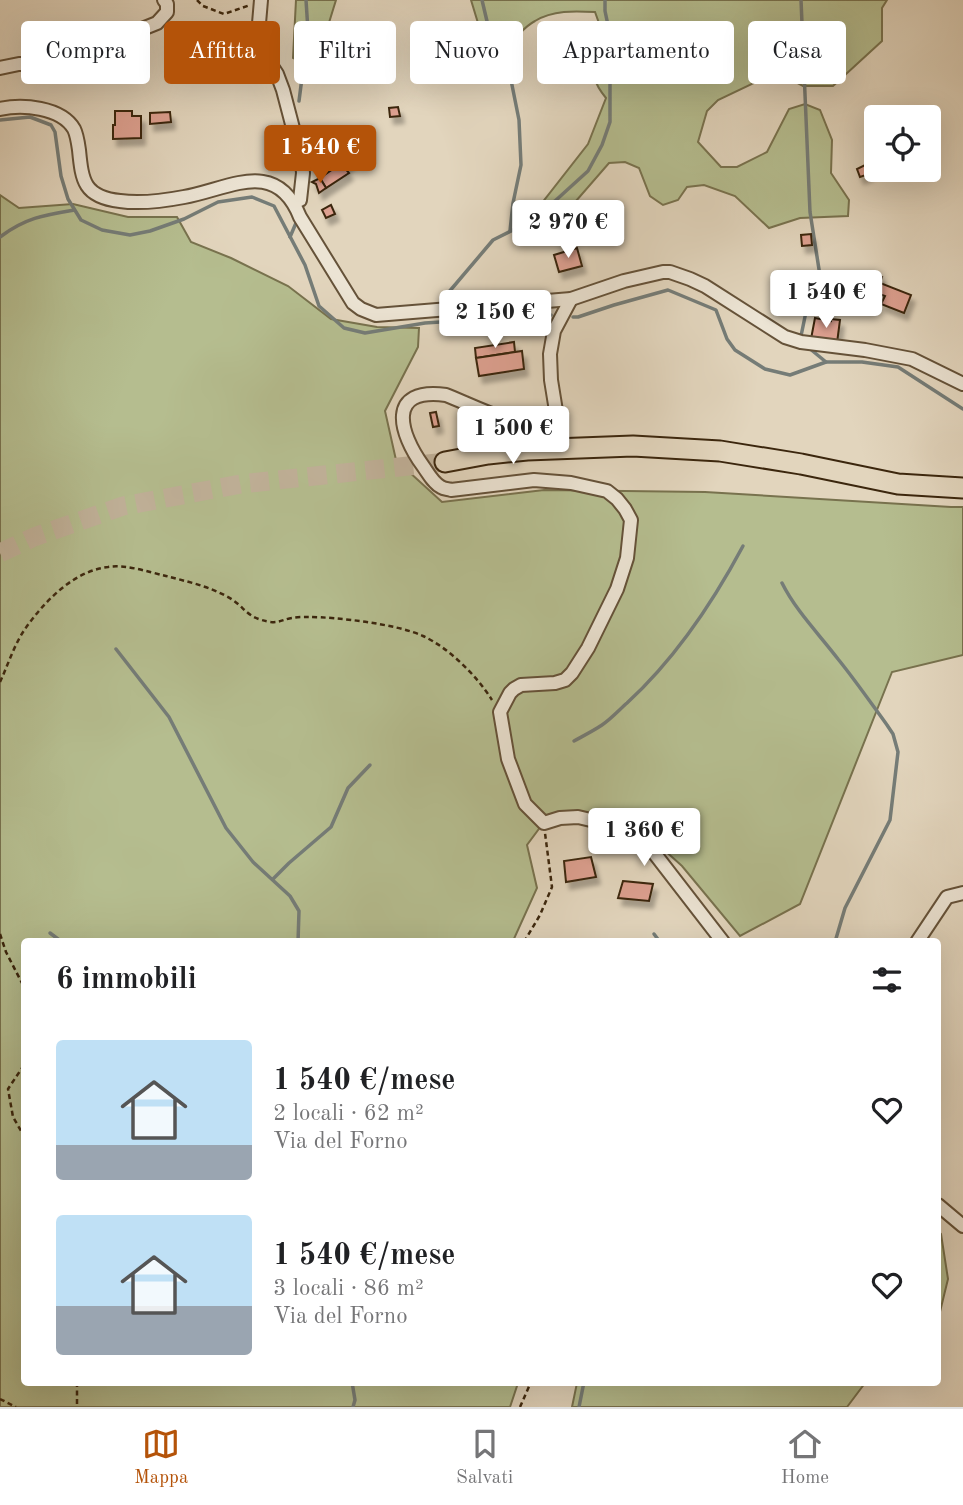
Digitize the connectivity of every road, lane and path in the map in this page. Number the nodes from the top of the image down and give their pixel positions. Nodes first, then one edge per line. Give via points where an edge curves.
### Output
1 (164, 0) edge
2 (197, 0) edge
3 (256, 2) edge
4 (0, 68) edge
5 (0, 109) edge
6 (294, 203) junction
7 (571, 299) junction
8 (963, 384) edge
9 (445, 462) tunnel mouth
10 (963, 488) edge
11 (0, 682) edge
12 (500, 712) junction
13 (544, 823) junction
14 (963, 893) edge
15 (0, 934) edge
16 (526, 938) edge
17 (720, 938) edge
18 (920, 938) edge
19 (21, 982) edge
20 (21, 1070) edge
21 (21, 1131) edge
22 (941, 1208) edge
23 (963, 1226) edge
24 (77, 1386) edge
25 (529, 1386) edge
26 (0, 1399) edge
27 (16, 1407) edge
28 (77, 1407) edge
29 (520, 1407) edge

1 - 4 street via 167,12 157,23 104,44 77,61
2 - 3 path via 224,14
3 - 6 street via 258,34 283,90 302,161 301,195
5 - 6 street via 28,106 67,121 75,130 85,184 106,200 139,203 257,181 277,186
6 - 7 street via 353,303 368,313
7 - 8 street via 670,272 705,286 785,337 912,359
7 - 12 street via 554,331 550,354 554,425 526,426 433,393 412,398 403,414 412,451 441,487 452,490 534,480 571,483 607,491 631,520 627,558 617,589 572,673 555,683 521,685 510,693
9 - 10 highway via 527,450 634,446 720,451 898,484
11 - 12 path via 37,614 71,582 109,566 142,570 210,590 259,620 342,620 396,627 423,636 482,684
12 - 13 street via 508,759 525,804
13 - 16 path via 552,887
13 - 17 street via 578,817 635,836
14 - 18 street via 947,897
15 - 19 path
20 - 21 path via 8,1089 13,1117
22 - 23 street
24 - 28 path
25 - 29 path
26 - 27 path

